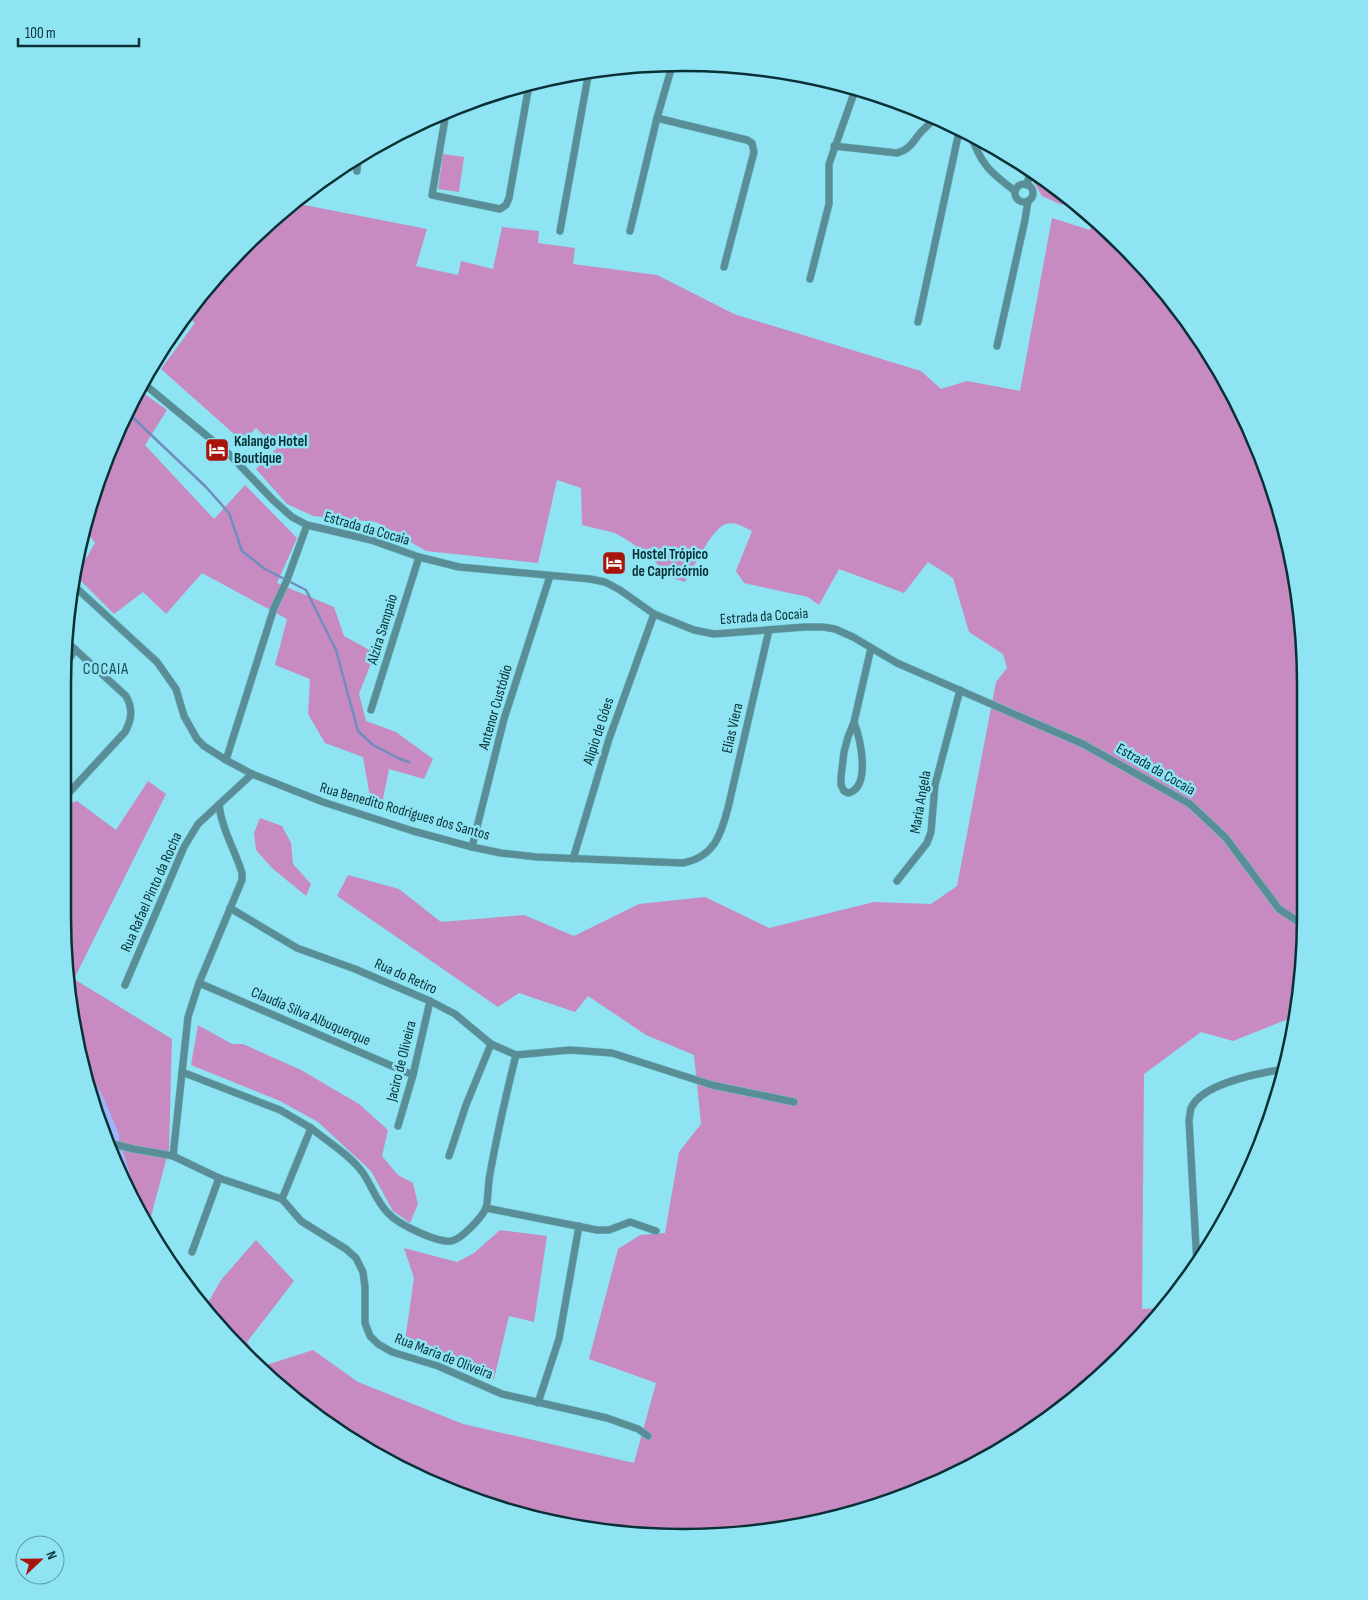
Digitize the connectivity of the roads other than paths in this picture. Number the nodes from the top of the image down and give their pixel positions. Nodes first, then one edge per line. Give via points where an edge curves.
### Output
1 (670, 72) edge
2 (588, 79) edge
3 (528, 91) edge
4 (853, 95) edge
5 (657, 118) junction
6 (445, 120) edge
7 (930, 123) edge
8 (958, 136) edge
9 (975, 145) edge
10 (834, 146) junction
11 (357, 166) edge
12 (357, 171) dead end
13 (1028, 178) edge
14 (1026, 185) junction
15 (1015, 191) junction
16 (1028, 201) junction
17 (560, 231) dead end
18 (630, 231) dead end
19 (724, 267) dead end
20 (810, 280) dead end
21 (918, 322) dead end
22 (997, 346) dead end
23 (148, 387) edge
24 (307, 525) junction
25 (418, 557) junction
26 (550, 576) junction
27 (78, 590) edge
28 (654, 614) junction
29 (769, 630) junction
30 (871, 648) junction
31 (75, 649) joint
32 (73, 653) edge
33 (960, 690) junction
34 (371, 710) dead end
35 (854, 722) junction
36 (226, 760) junction
37 (252, 774) junction
38 (71, 790) edge
39 (220, 806) junction
40 (472, 847) junction
41 (573, 859) junction
42 (897, 881) dead end
43 (230, 908) junction
44 (1297, 921) edge
45 (199, 983) junction
46 (125, 985) dead end
47 (430, 1002) junction
48 (491, 1044) junction
49 (516, 1055) junction
50 (1277, 1070) edge
51 (182, 1072) junction
52 (413, 1075) junction
53 (794, 1102) dead end
54 (398, 1126) dead end
55 (311, 1128) junction
56 (116, 1145) edge
57 (173, 1156) junction
58 (449, 1156) dead end
59 (219, 1178) junction
60 (282, 1199) junction
61 (486, 1208) junction
62 (579, 1226) junction
63 (656, 1231) dead end
64 (192, 1252) dead end
65 (1196, 1252) edge
66 (538, 1403) junction
67 (648, 1436) dead end

1 - 5 street
2 - 17 street
3 - 6 street via 509,198 500,209 432,195
4 - 10 street
5 - 18 street
5 - 19 street via 748,140 753,146
7 - 10 street via 902,152
8 - 21 street
9 - 15 street via 991,172
10 - 20 street via 828,164 829,204
11 - 12 street
13 - 14 street
14 - 15 street via 1018,186
14 - 16 street via 1032,194
15 - 16 street via 1018,200
16 - 22 street
23 - 24 street, Estrada da Cocaia via 230,455 292,517
24 - 25 street, Estrada da Cocaia via 371,540
24 - 36 street via 274,608
25 - 26 street, Estrada da Cocaia via 459,567
25 - 34 street, Alzira Sampaio
26 - 28 street, Estrada da Cocaia via 605,582
26 - 40 street, Antenor Custódio via 504,719
27 - 36 street, Rua Benedito Rodrigues dos Santos via 157,662 176,689 187,721 198,739
28 - 29 street, Estrada da Cocaia via 694,630 714,634
28 - 41 street, Alipio de Góes via 609,739
29 - 30 street, Estrada da Cocaia via 823,627 853,636
29 - 41 street, Rua Benedito Rodrigues dos Santos via 721,833 714,845 700,857 683,863
30 - 33 street, Estrada da Cocaia
30 - 35 street
31 - 32 street
31 - 38 street via 126,696 132,712 131,722 124,732
33 - 42 street, Maria Angela via 935,786 931,832
33 - 44 street, Estrada da Cocaia via 1083,744 1190,804 1226,838 1279,909
35 - 35 street via 841,777 844,792 848,793 856,788 862,766 860,736
36 - 37 street, Rua Benedito Rodrigues dos Santos
37 - 39 street, Rua Rafael Pinto da Rocha
37 - 40 street, Rua Benedito Rodrigues dos Santos via 323,802
39 - 43 street via 225,833 242,873
39 - 46 street, Rua Rafael Pinto da Rocha via 198,824 184,847
40 - 41 street, Rua Benedito Rodrigues dos Santos
43 - 45 street
43 - 47 street, Rua do Retiro via 298,948
45 - 51 street via 188,1017
45 - 52 street, Claudia Silva Albuquerque
47 - 48 street, Rua do Retiro via 455,1014
47 - 52 street, Jaciro de Oliveira
48 - 49 street, Rua do Retiro
48 - 58 street
49 - 53 street, Rua do Retiro via 570,1050 612,1053 712,1085
49 - 61 street via 491,1166
50 - 65 street via 1222,1085 1203,1094 1191,1109
51 - 55 street via 280,1110
51 - 57 street
52 - 54 street, Jaciro de Oliveira
55 - 60 street
55 - 61 street via 354,1162 388,1214 410,1229 450,1241 461,1237
56 - 57 street
57 - 59 street
59 - 60 street
59 - 64 street
60 - 66 street, Rua Maria de Oliveira via 301,1221 356,1258 363,1272 365,1323 370,1336 378,1344 502,1394
61 - 62 street
62 - 63 street via 604,1230 634,1222
62 - 66 street via 559,1339
66 - 67 street, Rua Maria de Oliveira via 607,1418

